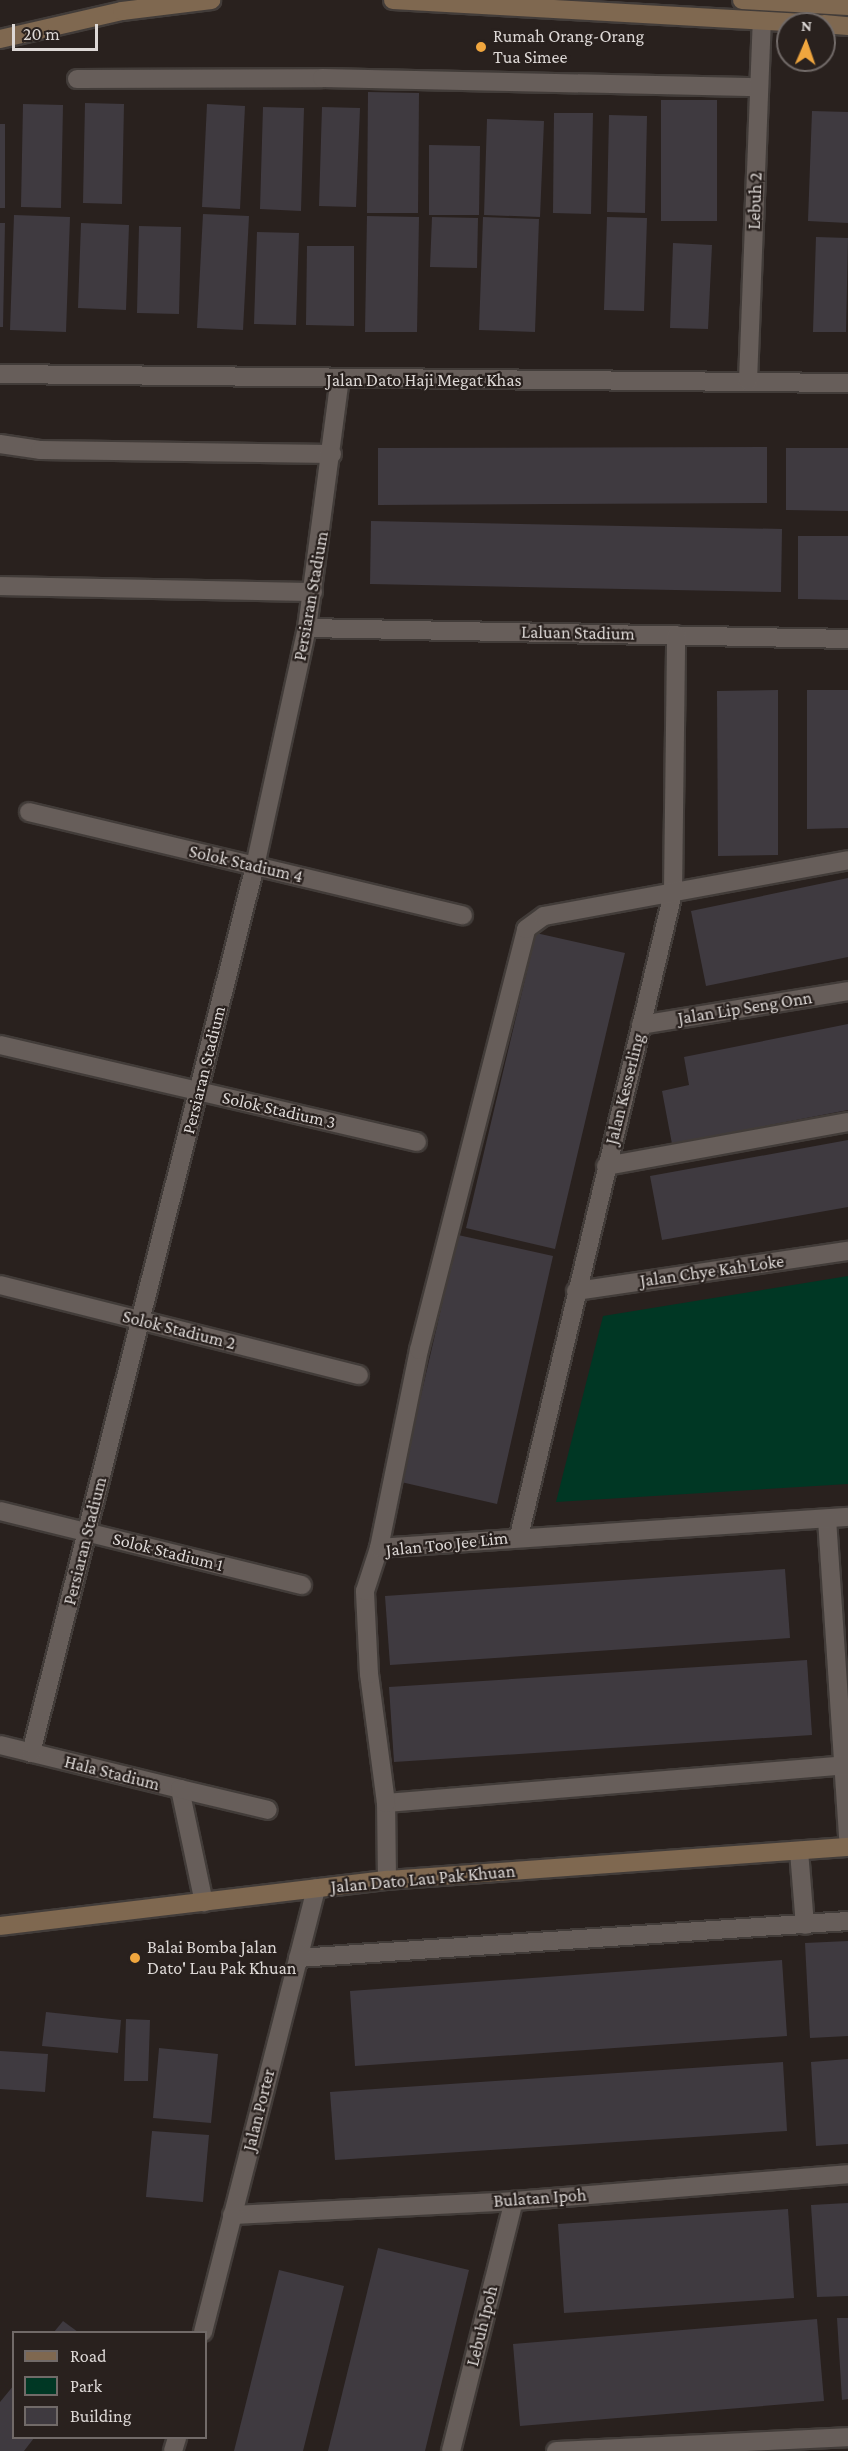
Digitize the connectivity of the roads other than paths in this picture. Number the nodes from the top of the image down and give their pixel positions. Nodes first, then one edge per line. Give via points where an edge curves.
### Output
1 (211, 0) edge
2 (393, 0) edge
3 (751, 0) edge
4 (848, 6) edge
5 (762, 21) junction
6 (776, 22) edge
7 (0, 39) edge
8 (77, 79) dead end
9 (759, 87) junction
10 (0, 374) edge
11 (340, 379) junction
12 (748, 381) junction
13 (848, 382) edge
14 (0, 444) edge
15 (332, 454) junction
16 (0, 586) edge
17 (313, 592) junction
18 (307, 628) junction
19 (676, 635) junction
20 (848, 639) edge
21 (29, 812) dead end
22 (848, 860) edge
23 (255, 866) junction
24 (673, 893) junction
25 (463, 915) dead end
26 (848, 991) edge
27 (641, 1025) junction
28 (0, 1045) edge
29 (199, 1091) junction
30 (848, 1122) edge
31 (417, 1142) dead end
32 (606, 1166) junction
33 (848, 1251) edge
34 (0, 1285) edge
35 (576, 1291) junction
36 (141, 1320) junction
37 (358, 1375) dead end
38 (0, 1511) edge
39 (848, 1517) edge
40 (827, 1518) junction
41 (87, 1532) junction
42 (519, 1536) junction
43 (380, 1548) junction
44 (302, 1584) dead end
45 (0, 1745) edge
46 (32, 1753) junction
47 (844, 1766) edge
48 (180, 1790) junction
49 (386, 1803) junction
50 (268, 1810) dead end
51 (848, 1839) edge
52 (848, 1847) edge
53 (799, 1851) junction
54 (387, 1880) junction
55 (316, 1888) junction
56 (204, 1903) junction
57 (848, 1921) edge
58 (804, 1925) junction
59 (0, 1926) edge
60 (298, 1958) junction
61 (848, 2174) edge
62 (514, 2201) junction
63 (232, 2215) junction
64 (203, 2331) edge
65 (848, 2437) edge
66 (728, 2447) edge
67 (451, 2451) edge
68 (556, 2451) edge

1 - 7 main road via 122,11
2 - 5 main road
3 - 4 main road
5 - 6 main road
5 - 9 street, Lebuh 2
8 - 9 street via 322,78
9 - 12 street, Lebuh 2
10 - 11 street, Jalan Dato Haji Megat Khas
11 - 12 street, Jalan Dato Haji Megat Khas
11 - 15 street, Persiaran Stadium
12 - 13 street, Jalan Dato Haji Megat Khas
14 - 15 street via 40,450
15 - 17 street, Persiaran Stadium
16 - 17 street
17 - 18 street, Persiaran Stadium
18 - 19 street, Laluan Stadium
18 - 23 street, Persiaran Stadium
19 - 20 street, Laluan Stadium
19 - 24 street, Jalan Kesserling
21 - 23 street, Solok Stadium 4
22 - 24 street
23 - 25 street, Solok Stadium 4
23 - 29 street, Persiaran Stadium
24 - 27 street, Jalan Kesserling
24 - 43 street via 544,916 526,928 419,1350
26 - 27 street, Jalan Lip Seng Onn
27 - 32 street, Jalan Kesserling
28 - 29 street, Solok Stadium 3
29 - 31 street, Solok Stadium 3
29 - 36 street, Persiaran Stadium
30 - 32 street
32 - 35 street, Jalan Kesserling
33 - 35 street, Jalan Chye Kah Loke
34 - 36 street, Solok Stadium 2
35 - 42 street, Jalan Kesserling
36 - 37 street, Solok Stadium 2
36 - 41 street, Persiaran Stadium
38 - 41 street, Solok Stadium 1
39 - 40 street, Jalan Too Jee Lim
40 - 42 street, Jalan Too Jee Lim
40 - 47 street
41 - 44 street, Solok Stadium 1
41 - 46 street, Persiaran Stadium
42 - 43 street, Jalan Too Jee Lim
43 - 49 street, Jalan Too Jee Lim via 365,1590 369,1674
45 - 46 street, Hala Stadium
46 - 48 street, Hala Stadium
47 - 49 street
47 - 51 street
48 - 50 street
48 - 56 street, Hala Stadium
49 - 54 street, Jalan Too Jee Lim
52 - 53 main road, Jalan Dato Lau Pak Khuan
53 - 54 main road, Jalan Dato Lau Pak Khuan
53 - 58 street
54 - 55 main road, Jalan Dato Lau Pak Khuan
55 - 56 main road, Jalan Dato Lau Pak Khuan
55 - 60 street, Jalan Porter
56 - 59 main road, Jalan Dato Lau Pak Khuan
57 - 58 street
58 - 60 street
60 - 63 street, Jalan Porter
61 - 62 street, Bulatan Ipoh
62 - 63 street, Bulatan Ipoh
62 - 67 street, Lebuh Ipoh
63 - 64 street, Jalan Porter
65 - 66 street
66 - 68 street

